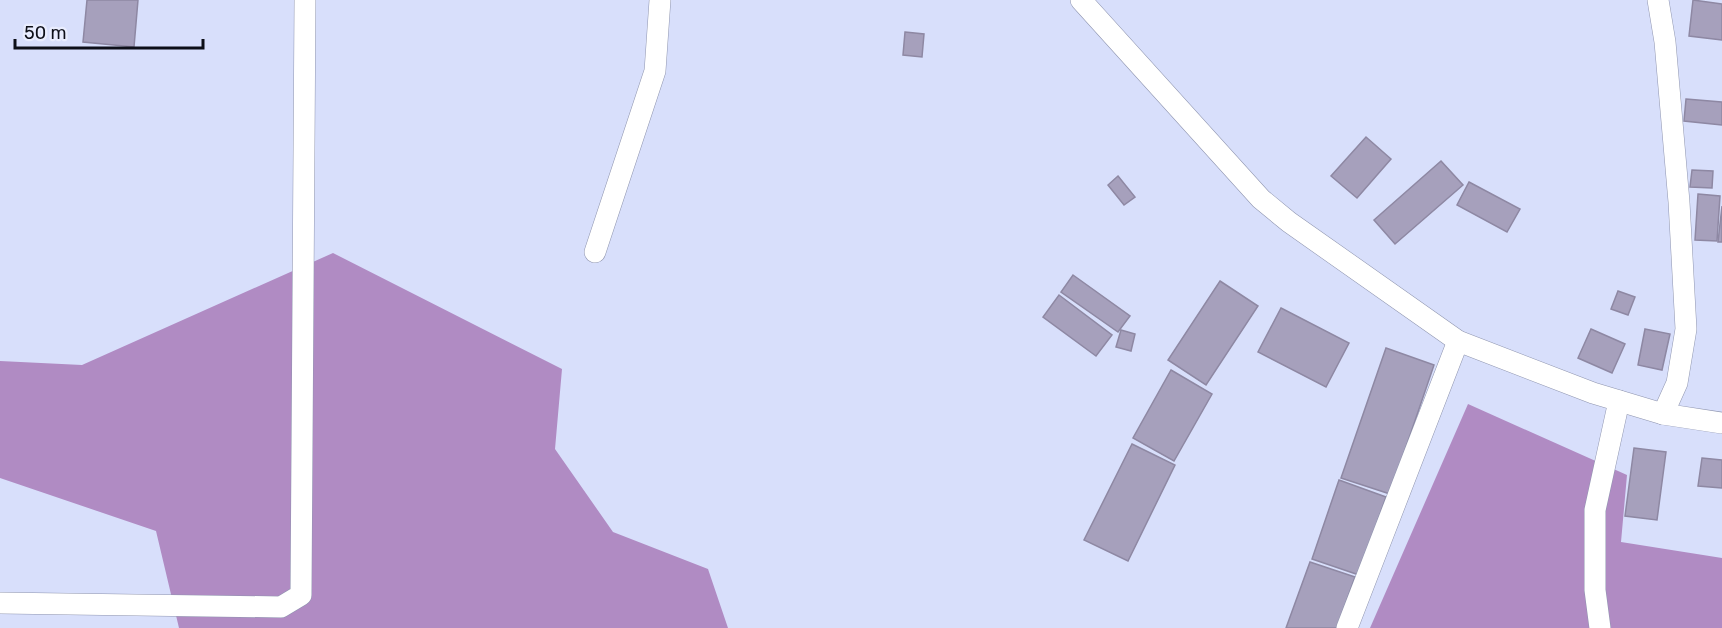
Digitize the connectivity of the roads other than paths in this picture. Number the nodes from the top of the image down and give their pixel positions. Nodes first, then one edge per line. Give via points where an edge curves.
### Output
1 (305, 0) edge
2 (660, 0) edge
3 (1081, 0) edge
4 (1658, 0) edge
5 (595, 252) dead end
6 (1458, 341) junction
7 (1619, 401) junction
8 (1663, 414) junction
9 (1722, 423) edge
10 (0, 603) edge
11 (1347, 628) edge
12 (1600, 628) edge

1 - 10 street via 301,595 281,607
2 - 5 street via 655,71
3 - 6 street via 1261,199
4 - 8 street via 1678,190 1686,329 1677,382
6 - 7 street
6 - 11 street
7 - 8 street
7 - 12 street via 1594,510 1595,590
8 - 9 street

